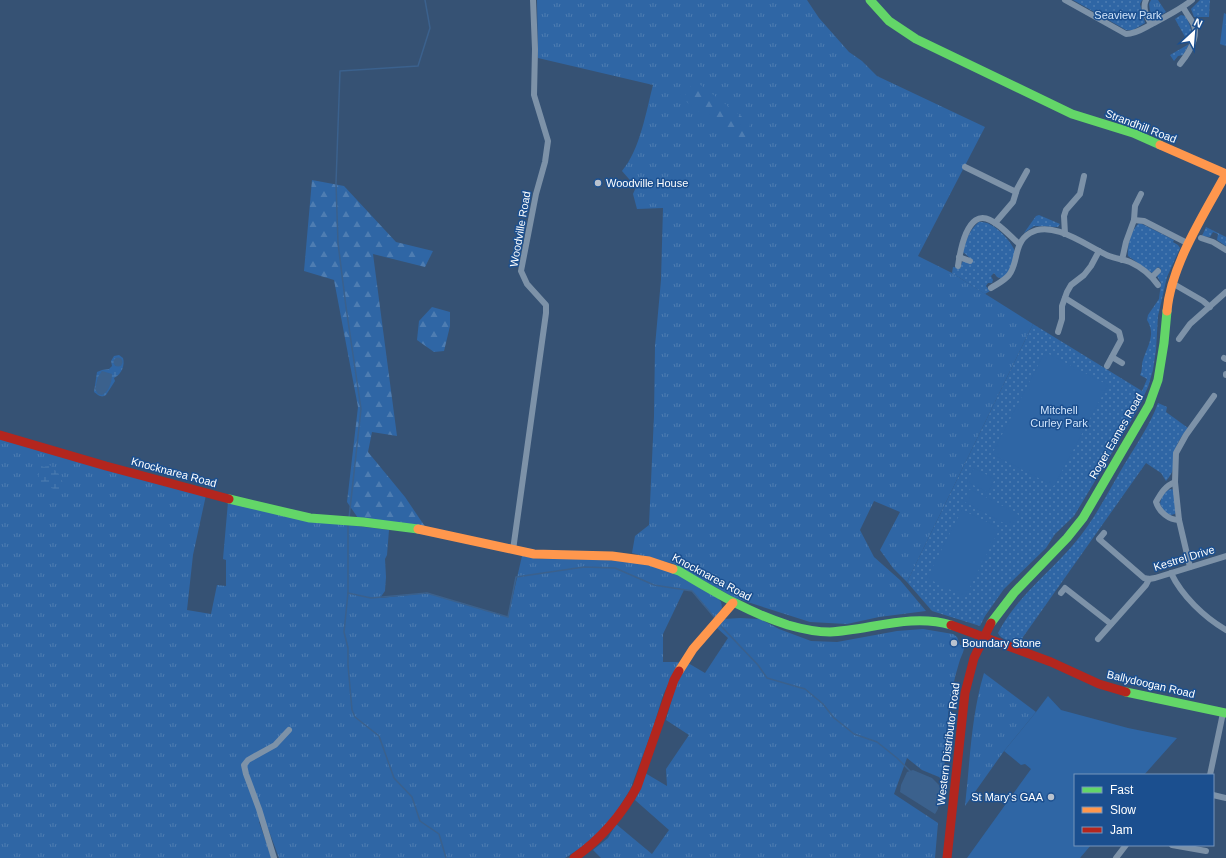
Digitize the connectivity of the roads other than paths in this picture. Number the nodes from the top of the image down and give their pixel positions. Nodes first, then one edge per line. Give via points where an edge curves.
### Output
1 (533, 0) edge
2 (870, 0) edge
3 (1064, 0) edge
4 (1146, 0) edge
5 (1192, 0) edge
6 (1183, 7) junction
7 (1151, 24) junction
8 (1180, 64) dead end
9 (977, 165) dead end
10 (965, 167) dead end
11 (1027, 171) dead end
12 (974, 172) junction
13 (1226, 174) edge
14 (1084, 176) dead end
15 (1016, 192) junction
16 (1141, 194) dead end
17 (1134, 220) junction
18 (995, 223) junction
19 (1066, 234) junction
20 (1216, 235) dead end
21 (1201, 238) dead end
22 (1213, 242) junction
23 (1019, 244) junction
24 (1189, 244) junction
25 (1226, 250) edge
26 (1099, 251) junction
27 (959, 257) junction
28 (1122, 260) junction
29 (970, 261) dead end
30 (958, 266) dead end
31 (1158, 271) dead end
32 (1152, 277) junction
33 (994, 278) dead end
34 (1172, 283) junction
35 (998, 284) junction
36 (1158, 285) dead end
37 (991, 288) dead end
38 (1226, 292) edge
39 (1065, 298) junction
40 (1210, 307) junction
41 (1058, 332) dead end
42 (1179, 339) dead end
43 (1112, 357) junction
44 (1122, 363) dead end
45 (1107, 366) dead end
46 (1214, 396) dead end
47 (0, 435) edge
48 (1175, 482) junction
49 (1179, 520) junction
50 (1104, 533) dead end
51 (513, 550) junction
52 (1226, 556) edge
53 (1190, 567) junction
54 (1171, 573) junction
55 (1149, 579) junction
56 (1061, 594) dead end
57 (733, 603) junction
58 (1226, 622) edge
59 (1112, 624) junction
60 (1220, 626) junction
61 (1226, 630) edge
62 (983, 636) junction
63 (1098, 639) dead end
64 (1225, 713) edge
65 (289, 730) dead end
66 (1210, 774) edge
67 (1214, 795) edge
68 (1226, 798) edge
69 (1125, 846) edge
70 (1178, 846) edge
71 (1206, 851) dead end
72 (274, 858) edge
73 (574, 858) edge
74 (947, 858) edge
75 (1116, 858) edge

1 - 51 street, Woodville Road via 534,95 548,141 521,271 527,284 546,305 546,313
2 - 13 street, Strandhill Road via 889,21 916,39 1046,103 1133,133
3 - 7 street via 1126,34 1144,29
4 - 7 street via 1145,9
5 - 6 street
6 - 7 street
6 - 8 street via 1194,25 1194,32 1193,45
9 - 12 street
10 - 12 street
11 - 15 street
12 - 15 street
13 - 24 street, Roger Eames Road
14 - 19 street via 1080,194 1064,216
15 - 18 street via 1013,202
16 - 17 street via 1135,206
17 - 24 street via 1144,221
17 - 28 street
18 - 23 street
18 - 27 street via 990,219 977,219 963,241
19 - 23 street via 1055,230 1041,230 1030,233
19 - 26 street
20 - 22 street
21 - 22 street
22 - 25 street
23 - 35 street via 1013,268 1008,277
24 - 34 street, Roger Eames Road
26 - 28 street
26 - 39 street via 1091,266 1071,286
27 - 29 street
27 - 30 street
28 - 32 street via 1130,262
31 - 32 street
32 - 36 street
33 - 35 street
34 - 40 street
34 - 62 street, Roger Eames Road via 1158,380 1149,405 1083,518 1068,538 995,615
35 - 37 street
38 - 40 street
39 - 41 street
39 - 43 street via 1119,332 1121,340
40 - 42 street via 1190,324
43 - 44 street
43 - 45 street
46 - 48 street via 1176,453
47 - 51 street, Knocknarea Road via 256,506 310,518 416,529
48 - 49 street
48 - 49 street via 1164,490 1156,502 1158,509 1166,516
49 - 53 street
50 - 55 street, Kestrel Drive via 1099,539 1144,578
51 - 57 street, Knocknarea Road via 545,556 612,556 649,561 679,571
52 - 53 street, Kestrel Drive
53 - 54 street, Kestrel Drive
54 - 55 street, Kestrel Drive
54 - 60 street via 1195,606
55 - 59 street
56 - 59 street via 1065,588
57 - 62 street, Knocknarea Road via 770,619 811,630 844,631 894,622 916,621 948,624
57 - 73 street via 693,648 681,666 637,786 629,801 604,834
58 - 60 street
59 - 63 street
60 - 61 street
62 - 64 street, Ballydoogan Road via 1099,684 1133,694
62 - 74 street, Western Distributor Road via 965,693
64 - 66 street
65 - 72 street via 276,745 248,760 244,765
67 - 68 street
69 - 75 street
70 - 71 street

